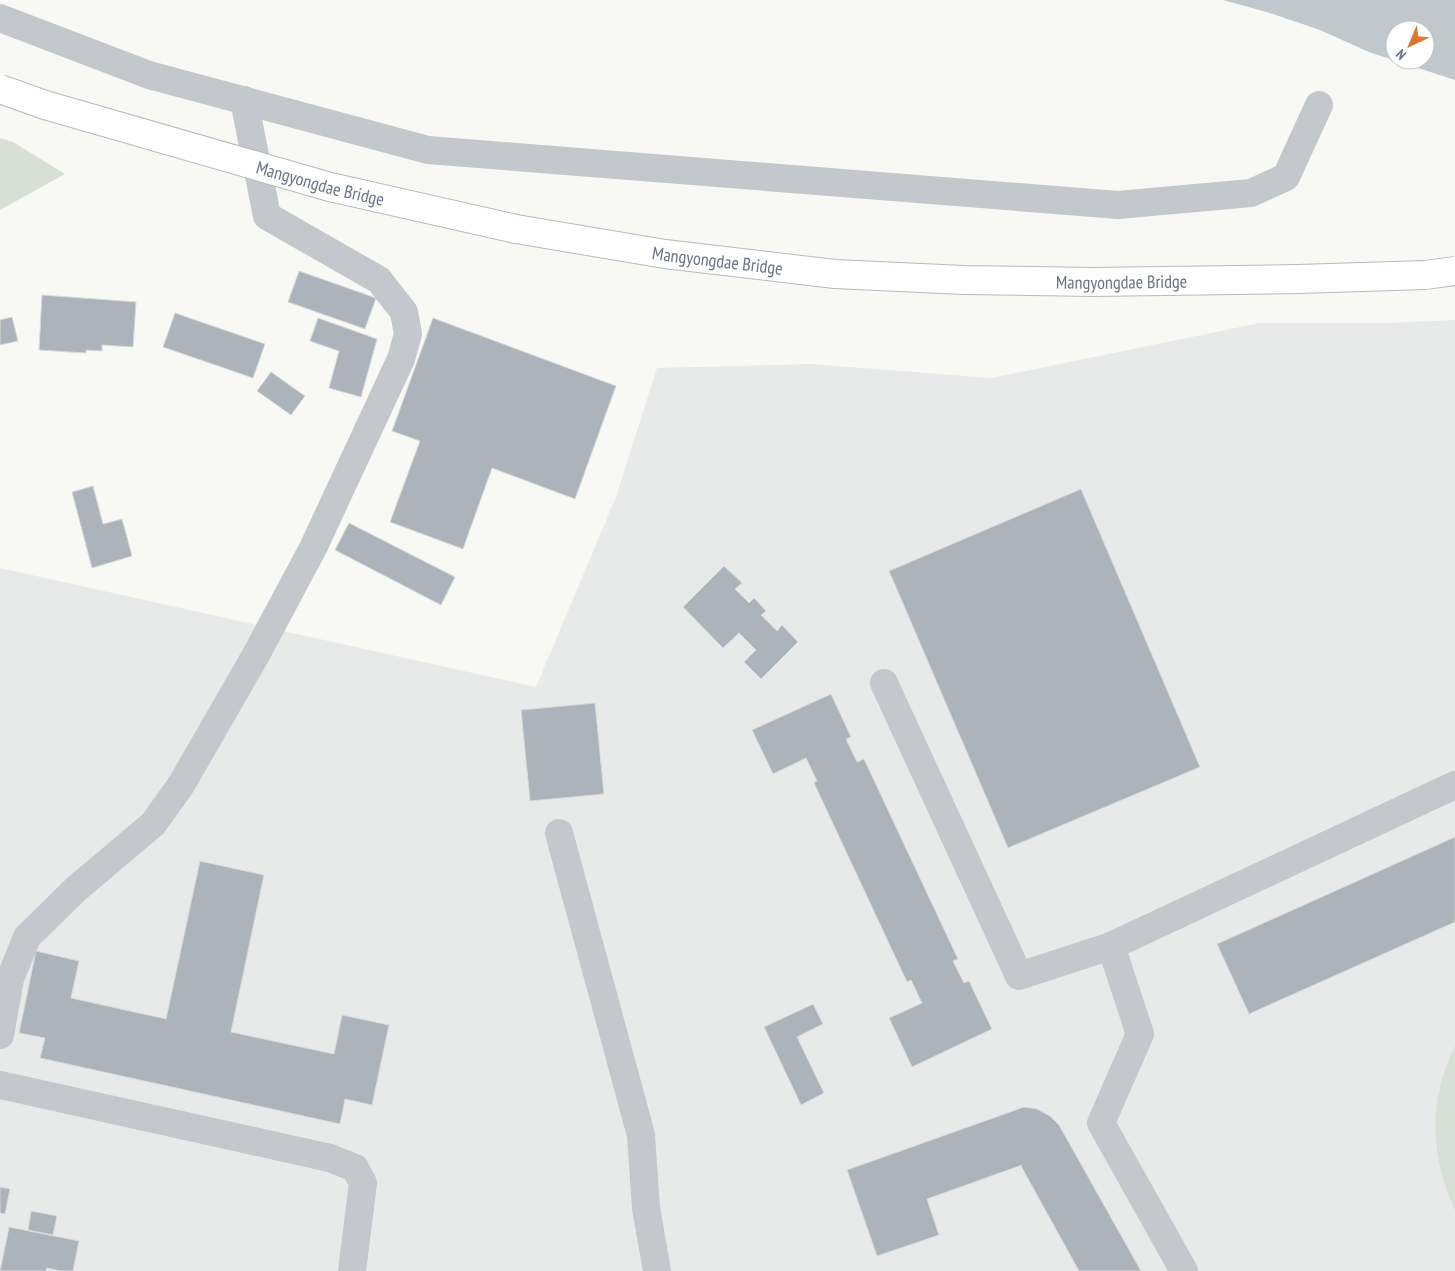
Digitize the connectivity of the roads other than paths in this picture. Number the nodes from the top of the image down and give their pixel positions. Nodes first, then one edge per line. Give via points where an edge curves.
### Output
1 (0, 18) edge
2 (0, 89) edge
3 (244, 100) junction
4 (1319, 105) dead end
5 (1455, 272) edge
6 (884, 683) dead end
7 (1455, 785) edge
8 (559, 833) dead end
9 (1111, 946) junction
10 (0, 1035) edge
11 (0, 1085) edge
12 (352, 1271) edge
13 (657, 1271) edge
14 (1184, 1271) edge

1 - 3 lane via 149,75
2 - 5 highway, Mangyongdae Bridge, bridge via 45,105 330,187 516,229 665,254 835,274 974,280 1298,279
3 - 4 lane via 428,150 1118,204 1251,193 1286,177
3 - 10 lane via 267,216 380,280 404,312 408,334 401,359 313,548 181,785 153,824 76,889 27,937 10,979
6 - 9 lane via 1020,976
7 - 9 lane
8 - 13 lane via 641,1135 646,1208
9 - 14 lane via 1140,1034 1101,1123
11 - 12 lane via 330,1158 355,1168 363,1183

